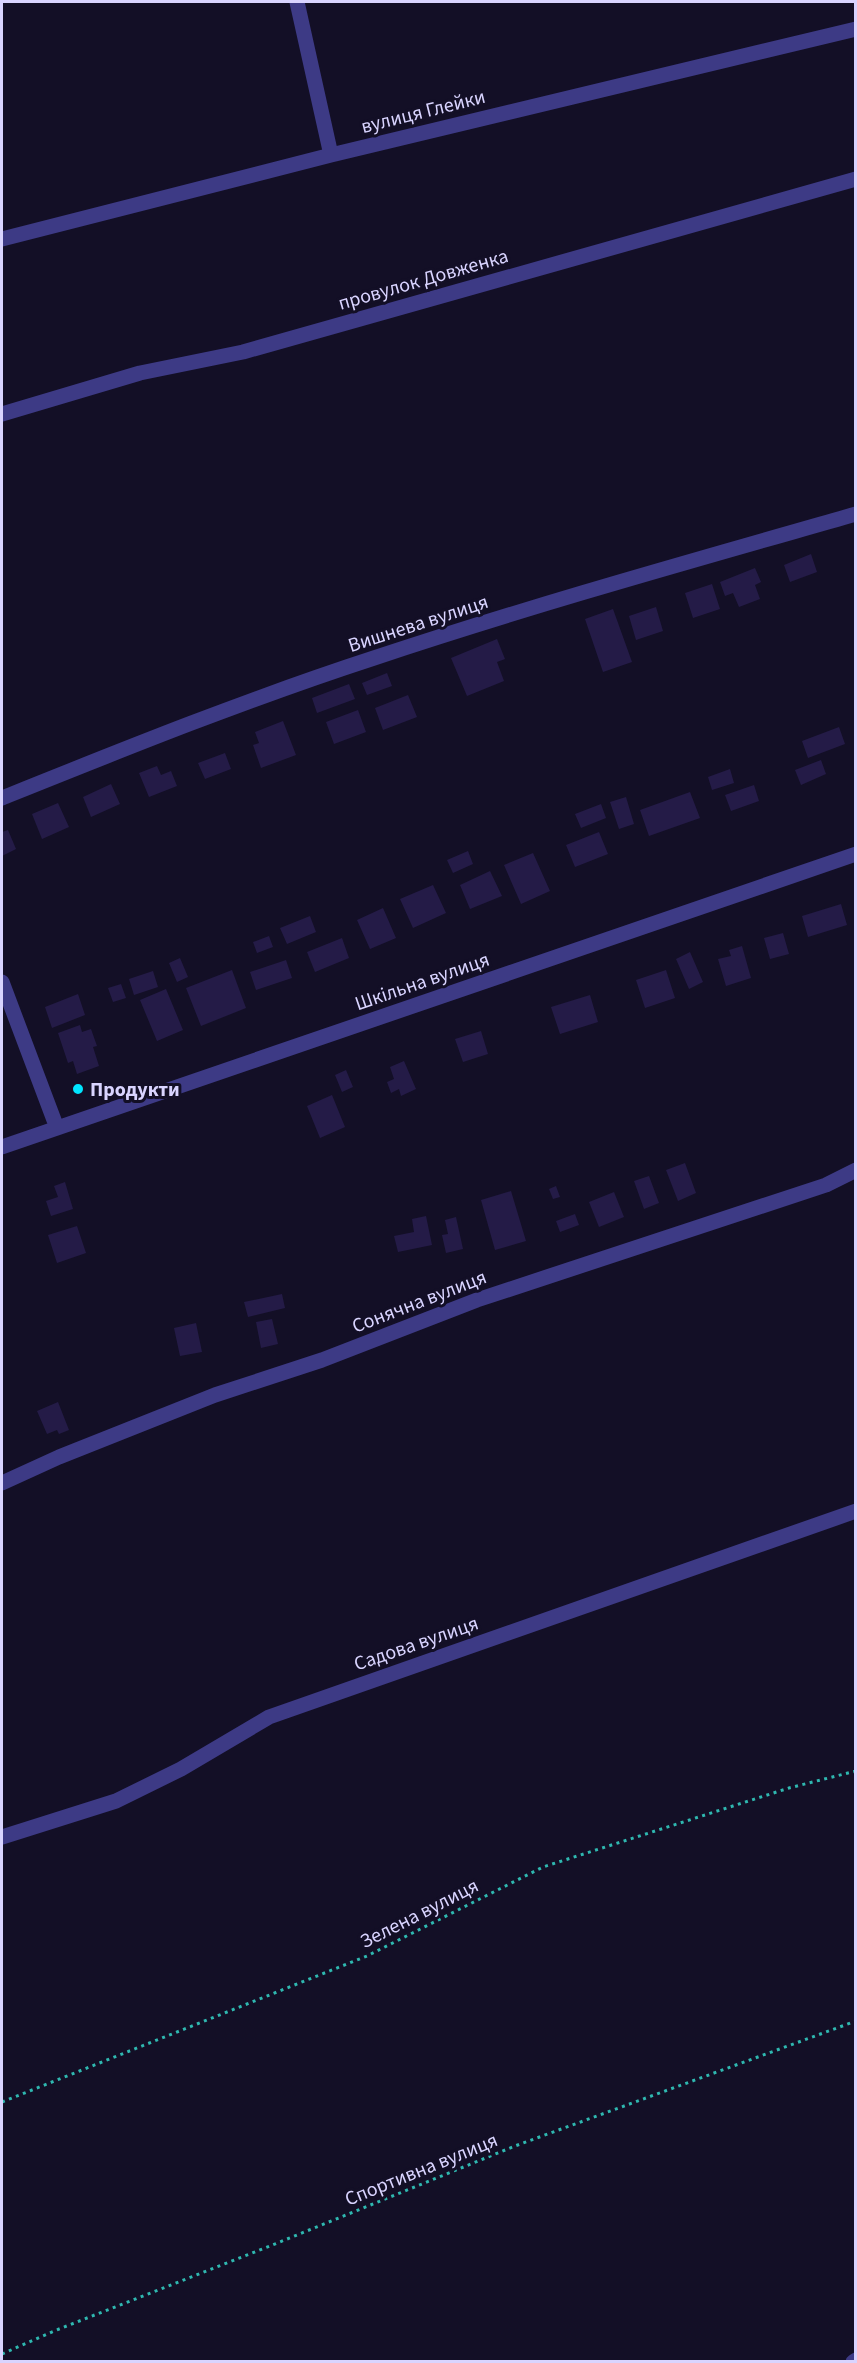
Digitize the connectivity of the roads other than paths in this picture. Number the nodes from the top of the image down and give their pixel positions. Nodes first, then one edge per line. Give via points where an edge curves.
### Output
1 (297, 2) edge
2 (855, 29) edge
3 (331, 155) junction
4 (855, 179) edge
5 (2, 239) edge
6 (2, 414) edge
7 (855, 514) edge
8 (2, 798) edge
9 (855, 854) edge
10 (2, 982) edge
11 (57, 1128) junction
12 (2, 1148) edge
13 (855, 1170) edge
14 (2, 1483) edge
15 (855, 1511) edge
16 (2, 1837) edge

1 - 3 street
2 - 3 street, вулиця Глейки
3 - 5 street, вулиця Глейки
4 - 6 street, провулок Довженка via 254,349 140,373
7 - 8 street, Вишнева вулиця via 374,658
9 - 11 street, Шкільна вулиця
10 - 11 street
11 - 12 street, Шкільна вулиця
13 - 14 street, Сонячна вулиця via 826,1185 477,1299 322,1360 215,1395 58,1456
15 - 16 street, Садова вулиця via 268,1717 181,1769 116,1801

